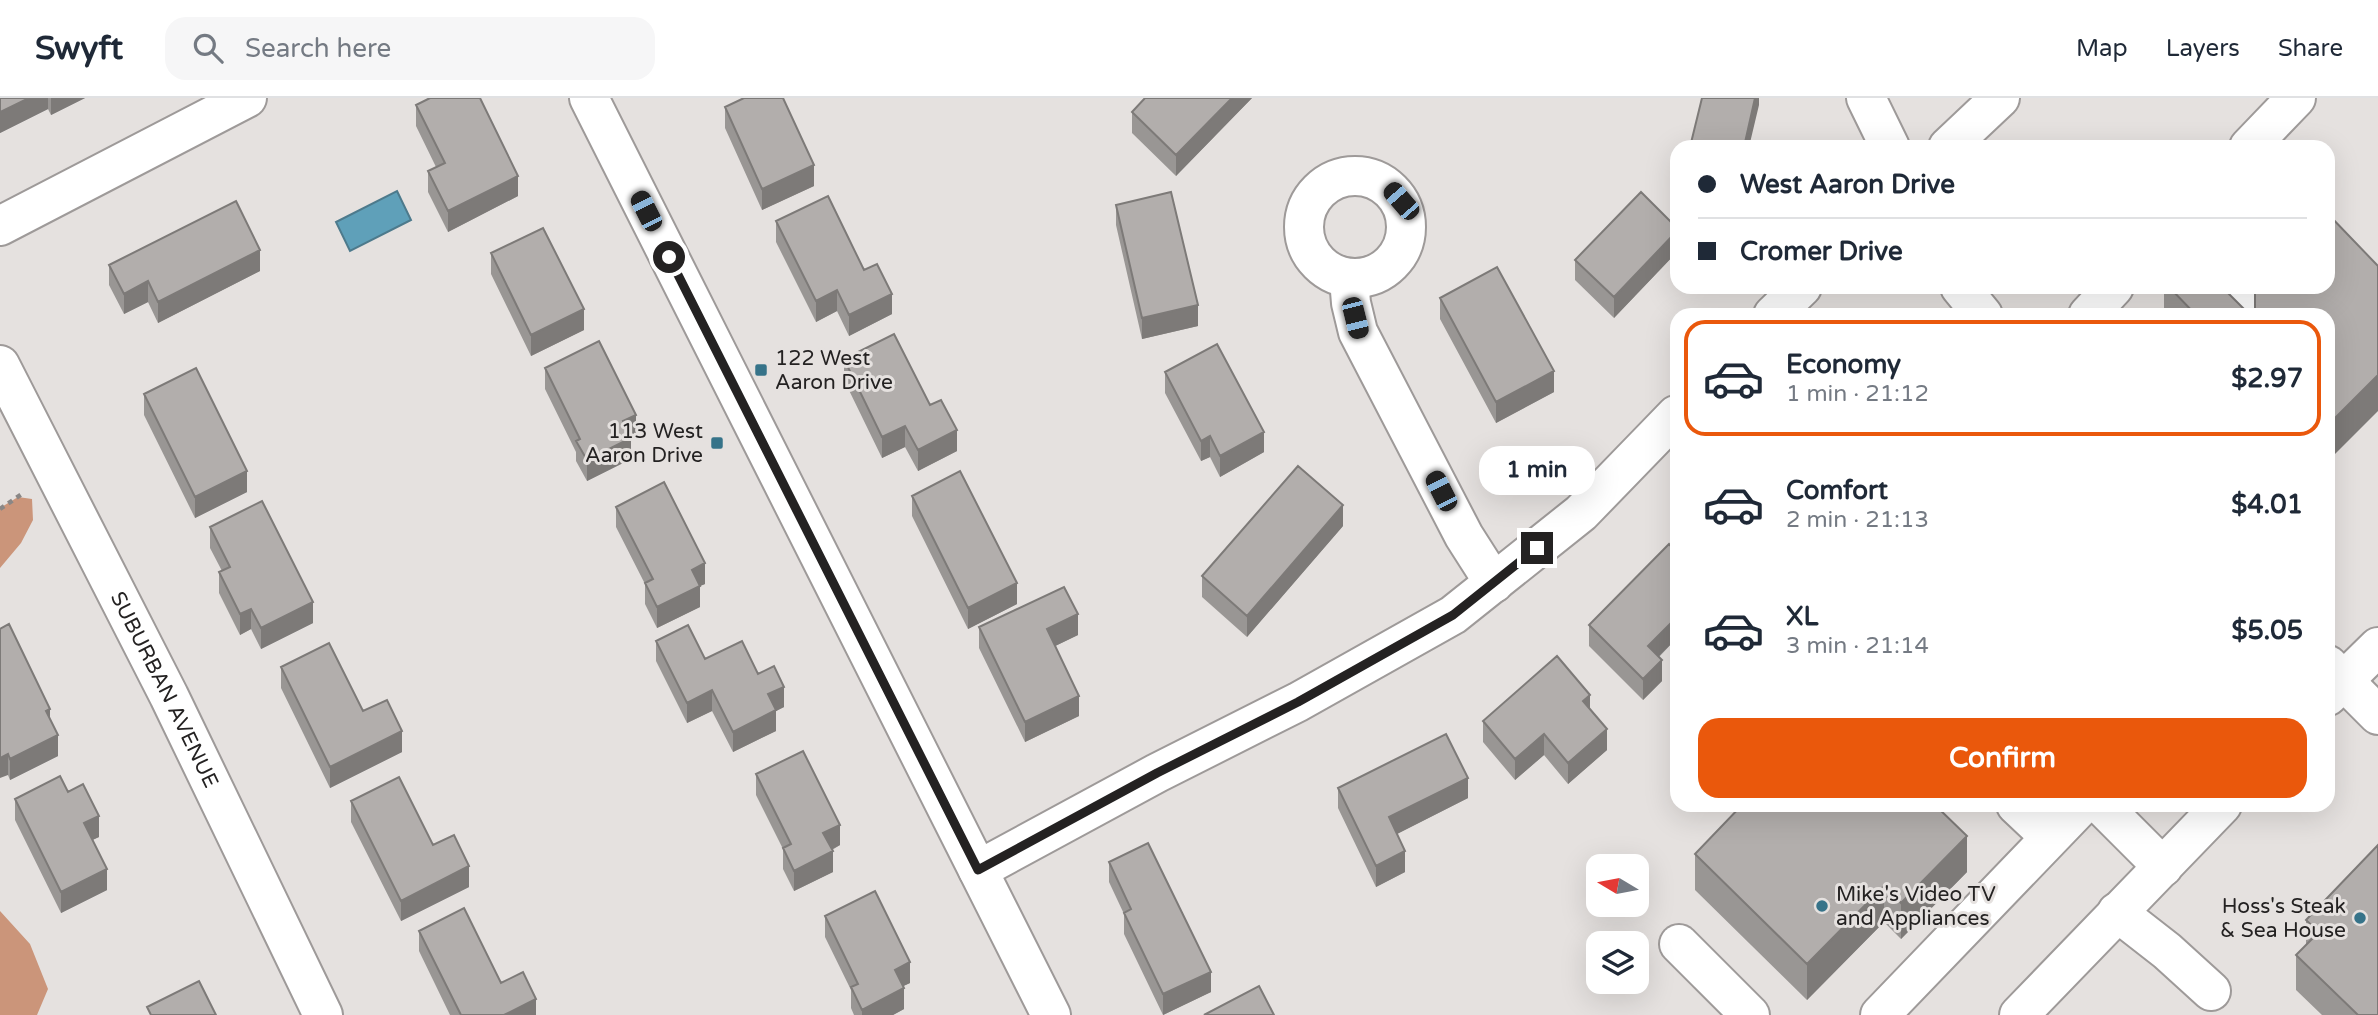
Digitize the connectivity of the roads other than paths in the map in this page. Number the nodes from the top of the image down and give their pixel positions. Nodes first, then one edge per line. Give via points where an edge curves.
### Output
1 (247, 98) edge
2 (589, 98) edge
3 (1866, 98) edge
4 (2000, 98) edge
5 (2296, 98) edge
6 (1887, 140) edge
7 (1955, 140) edge
8 (2256, 140) edge
9 (0, 226) edge
10 (1349, 279) dead end
11 (1795, 294) edge
12 (1965, 294) edge
13 (2108, 294) edge
14 (1780, 308) edge
15 (1977, 308) edge
16 (2094, 308) edge
17 (0, 365) edge
18 (1670, 421) edge
19 (1494, 583) junction
20 (2378, 647) edge
21 (2335, 679) edge
22 (2335, 683) edge
23 (2378, 715) edge
24 (2023, 812) edge
25 (2075, 812) edge
26 (2108, 812) edge
27 (2215, 812) edge
28 (2050, 838) junction
29 (2163, 867) junction
30 (978, 870) junction
31 (2117, 912) junction
32 (1679, 944) dead end
33 (2211, 991) dead end
34 (323, 1015) edge
35 (1051, 1015) edge
36 (1750, 1015) edge
37 (1880, 1015) edge
38 (2020, 1015) edge

1 - 9 street
2 - 30 street
3 - 6 street
4 - 7 street
5 - 8 street
10 - 19 street via 1358,332 1464,536
11 - 14 street
12 - 15 street
13 - 16 street
17 - 34 street, SUBURBAN AVENUE via 169,695
18 - 19 street via 1581,513
19 - 30 street via 1453,615 1322,688
20 - 21 street
22 - 23 street
24 - 28 street
25 - 28 street
26 - 29 street
27 - 29 street
28 - 37 street
29 - 31 street
30 - 35 street
31 - 33 street
31 - 38 street
32 - 36 street

